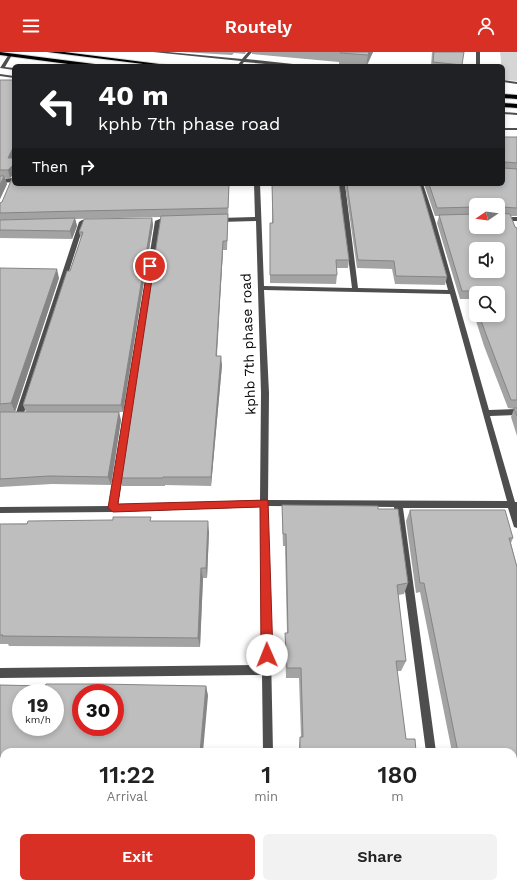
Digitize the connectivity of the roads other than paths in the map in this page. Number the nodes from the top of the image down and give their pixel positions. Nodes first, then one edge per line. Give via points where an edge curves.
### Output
1 (51, 52) edge
2 (155, 52) edge
3 (250, 52) edge
4 (478, 52) edge
5 (0, 54) edge
6 (10, 55) junction
7 (245, 61) junction
8 (79, 64) edge
9 (155, 64) edge
10 (242, 64) edge
11 (279, 64) edge
12 (478, 64) edge
13 (12, 69) edge
14 (1, 70) edge
15 (12, 76) edge
16 (505, 81) edge
17 (517, 82) edge
18 (505, 96) edge
19 (517, 97) edge
20 (505, 105) edge
21 (517, 106) edge
22 (505, 113) edge
23 (517, 114) edge
24 (505, 129) edge
25 (517, 129) edge
26 (12, 179) edge
27 (0, 181) edge
28 (12, 184) edge
29 (257, 186) edge
30 (342, 186) edge
31 (421, 186) edge
32 (10, 188) edge
33 (517, 218) edge
34 (259, 219) junction
35 (158, 220) junction
36 (181, 220) edge
37 (212, 220) edge
38 (432, 220) junction
39 (439, 220) edge
40 (505, 220) edge
41 (150, 221) edge
42 (74, 222) edge
43 (82, 222) junction
44 (97, 222) edge
45 (262, 288) junction
46 (355, 289) junction
47 (452, 292) junction
48 (517, 412) edge
49 (486, 413) junction
50 (20, 416) edge
51 (264, 503) junction
52 (398, 505) junction
53 (514, 505) edge
54 (113, 508) junction
55 (0, 510) edge
56 (517, 524) edge
57 (267, 670) junction
58 (0, 673) edge
59 (268, 748) edge
60 (430, 748) edge

1 - 9 main road
2 - 7 street
3 - 7 street
4 - 12 street
5 - 6 main road
6 - 8 main road
6 - 14 street
7 - 10 street
7 - 11 street
13 - 14 street
14 - 15 street
16 - 17 street
18 - 19 main road
20 - 21 main road
22 - 23 street
24 - 25 street
26 - 27 street
28 - 32 street
29 - 34 street, kphb 7th phase road
30 - 46 street
31 - 38 street
33 - 40 street
34 - 37 street
34 - 45 street, kphb 7th phase road
35 - 36 street
35 - 41 street
35 - 54 street via 123,416
38 - 39 street
38 - 47 street
42 - 43 street
43 - 44 street
43 - 50 street
45 - 46 street
45 - 51 street, kphb 7th phase road via 266,400
46 - 47 street
47 - 49 street
48 - 49 street
49 - 53 street
51 - 52 street
51 - 54 street
51 - 57 street, kphb 7th phase road
52 - 53 street
52 - 60 street
53 - 56 street
54 - 55 street
57 - 58 street
57 - 59 street, kphb 7th phase road

